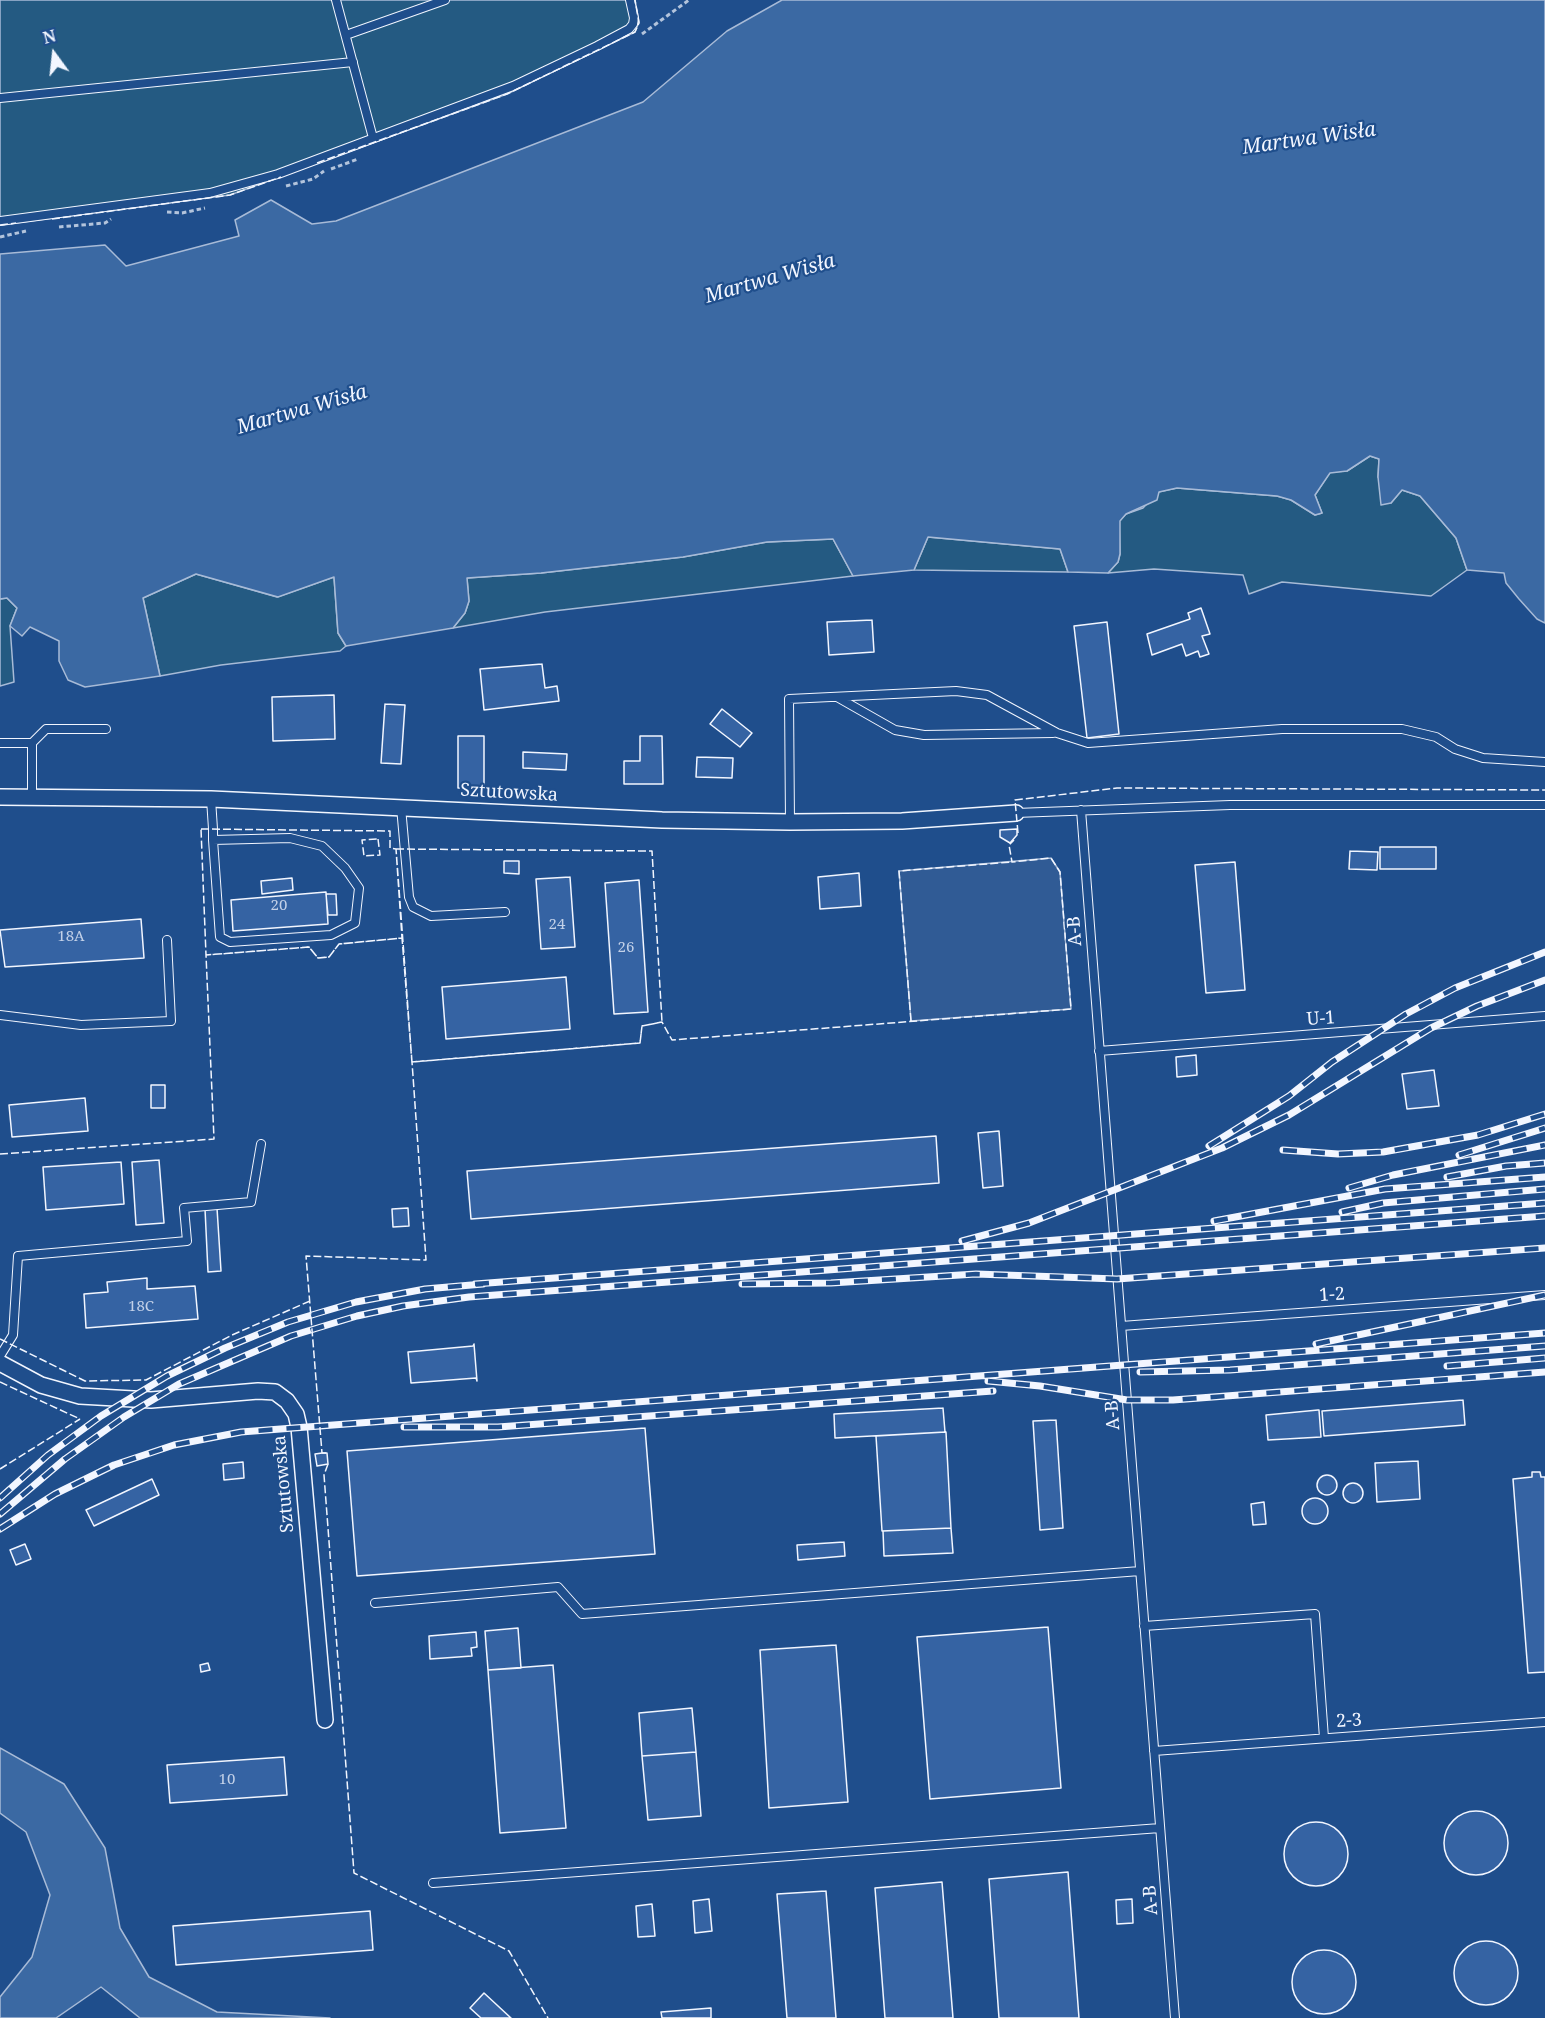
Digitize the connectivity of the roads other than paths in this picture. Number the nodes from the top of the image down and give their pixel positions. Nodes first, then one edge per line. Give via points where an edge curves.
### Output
1 (336, 0) edge
2 (445, 0) edge
3 (630, 0) edge
4 (346, 34) junction
5 (352, 62) junction
6 (0, 98) edge
7 (373, 138) junction
8 (0, 221) edge
9 (836, 696) junction
10 (106, 729) dead end
11 (1057, 733) junction
12 (0, 743) edge
13 (32, 743) junction
14 (1545, 762) edge
15 (0, 797) edge
16 (32, 797) junction
17 (211, 799) junction
18 (1545, 805) edge
19 (401, 807) junction
20 (1081, 810) junction
21 (1016, 813) joint
22 (790, 822) junction
23 (213, 840) junction
24 (505, 912) dead end
25 (167, 940) dead end
26 (0, 1015) edge
27 (1545, 1016) edge
28 (1099, 1051) junction
29 (261, 1144) dead end
30 (1545, 1295) edge
31 (1121, 1326) junction
32 (0, 1356) edge
33 (0, 1363) edge
34 (1140, 1570) junction
35 (375, 1603) dead end
36 (1144, 1626) junction
37 (325, 1720) dead end
38 (1545, 1722) edge
39 (1324, 1738) junction
40 (1154, 1751) junction
41 (1160, 1828) junction
42 (433, 1882) dead end
43 (1175, 2018) edge

1 - 4 lane
2 - 4 lane
3 - 7 lane via 634,18 629,29 513,86
4 - 5 lane
5 - 6 lane
5 - 7 lane
7 - 8 lane via 226,190
9 - 11 lane via 895,730 924,735
9 - 11 lane via 956,691 987,695
9 - 22 lane via 789,699
10 - 13 lane via 46,729
11 - 14 lane via 1088,743 1282,729 1402,729 1436,737 1455,749 1483,758
12 - 13 lane
13 - 16 lane
15 - 16 street, Sztutowska
16 - 17 street, Sztutowska
17 - 19 street, Sztutowska
17 - 23 lane
18 - 20 lane via 1230,805
19 - 22 street, Sztutowska
19 - 24 lane via 413,907 430,916
20 - 21 lane
20 - 28 lane, A-B
21 - 22 street, Sztutowska via 902,821
23 - 23 lane via 290,838 322,846 359,888 355,923 331,935 230,942 220,937
25 - 26 lane via 171,1021 81,1025
27 - 28 lane, U-1
28 - 31 lane, A-B
29 - 32 lane via 251,1202 184,1208 187,1241 18,1256 13,1335
30 - 31 lane, 1-2
31 - 34 lane, A-B
33 - 37 street, Sztutowska via 41,1385 80,1396 151,1400 258,1391 275,1392 287,1401 296,1413 299,1427
34 - 35 lane via 582,1614 558,1587
34 - 36 lane, A-B
36 - 39 lane via 1315,1614
36 - 40 lane, A-B
38 - 39 lane, 2-3
39 - 40 lane, 2-3
40 - 41 lane, A-B
41 - 42 lane
41 - 43 lane, A-B

